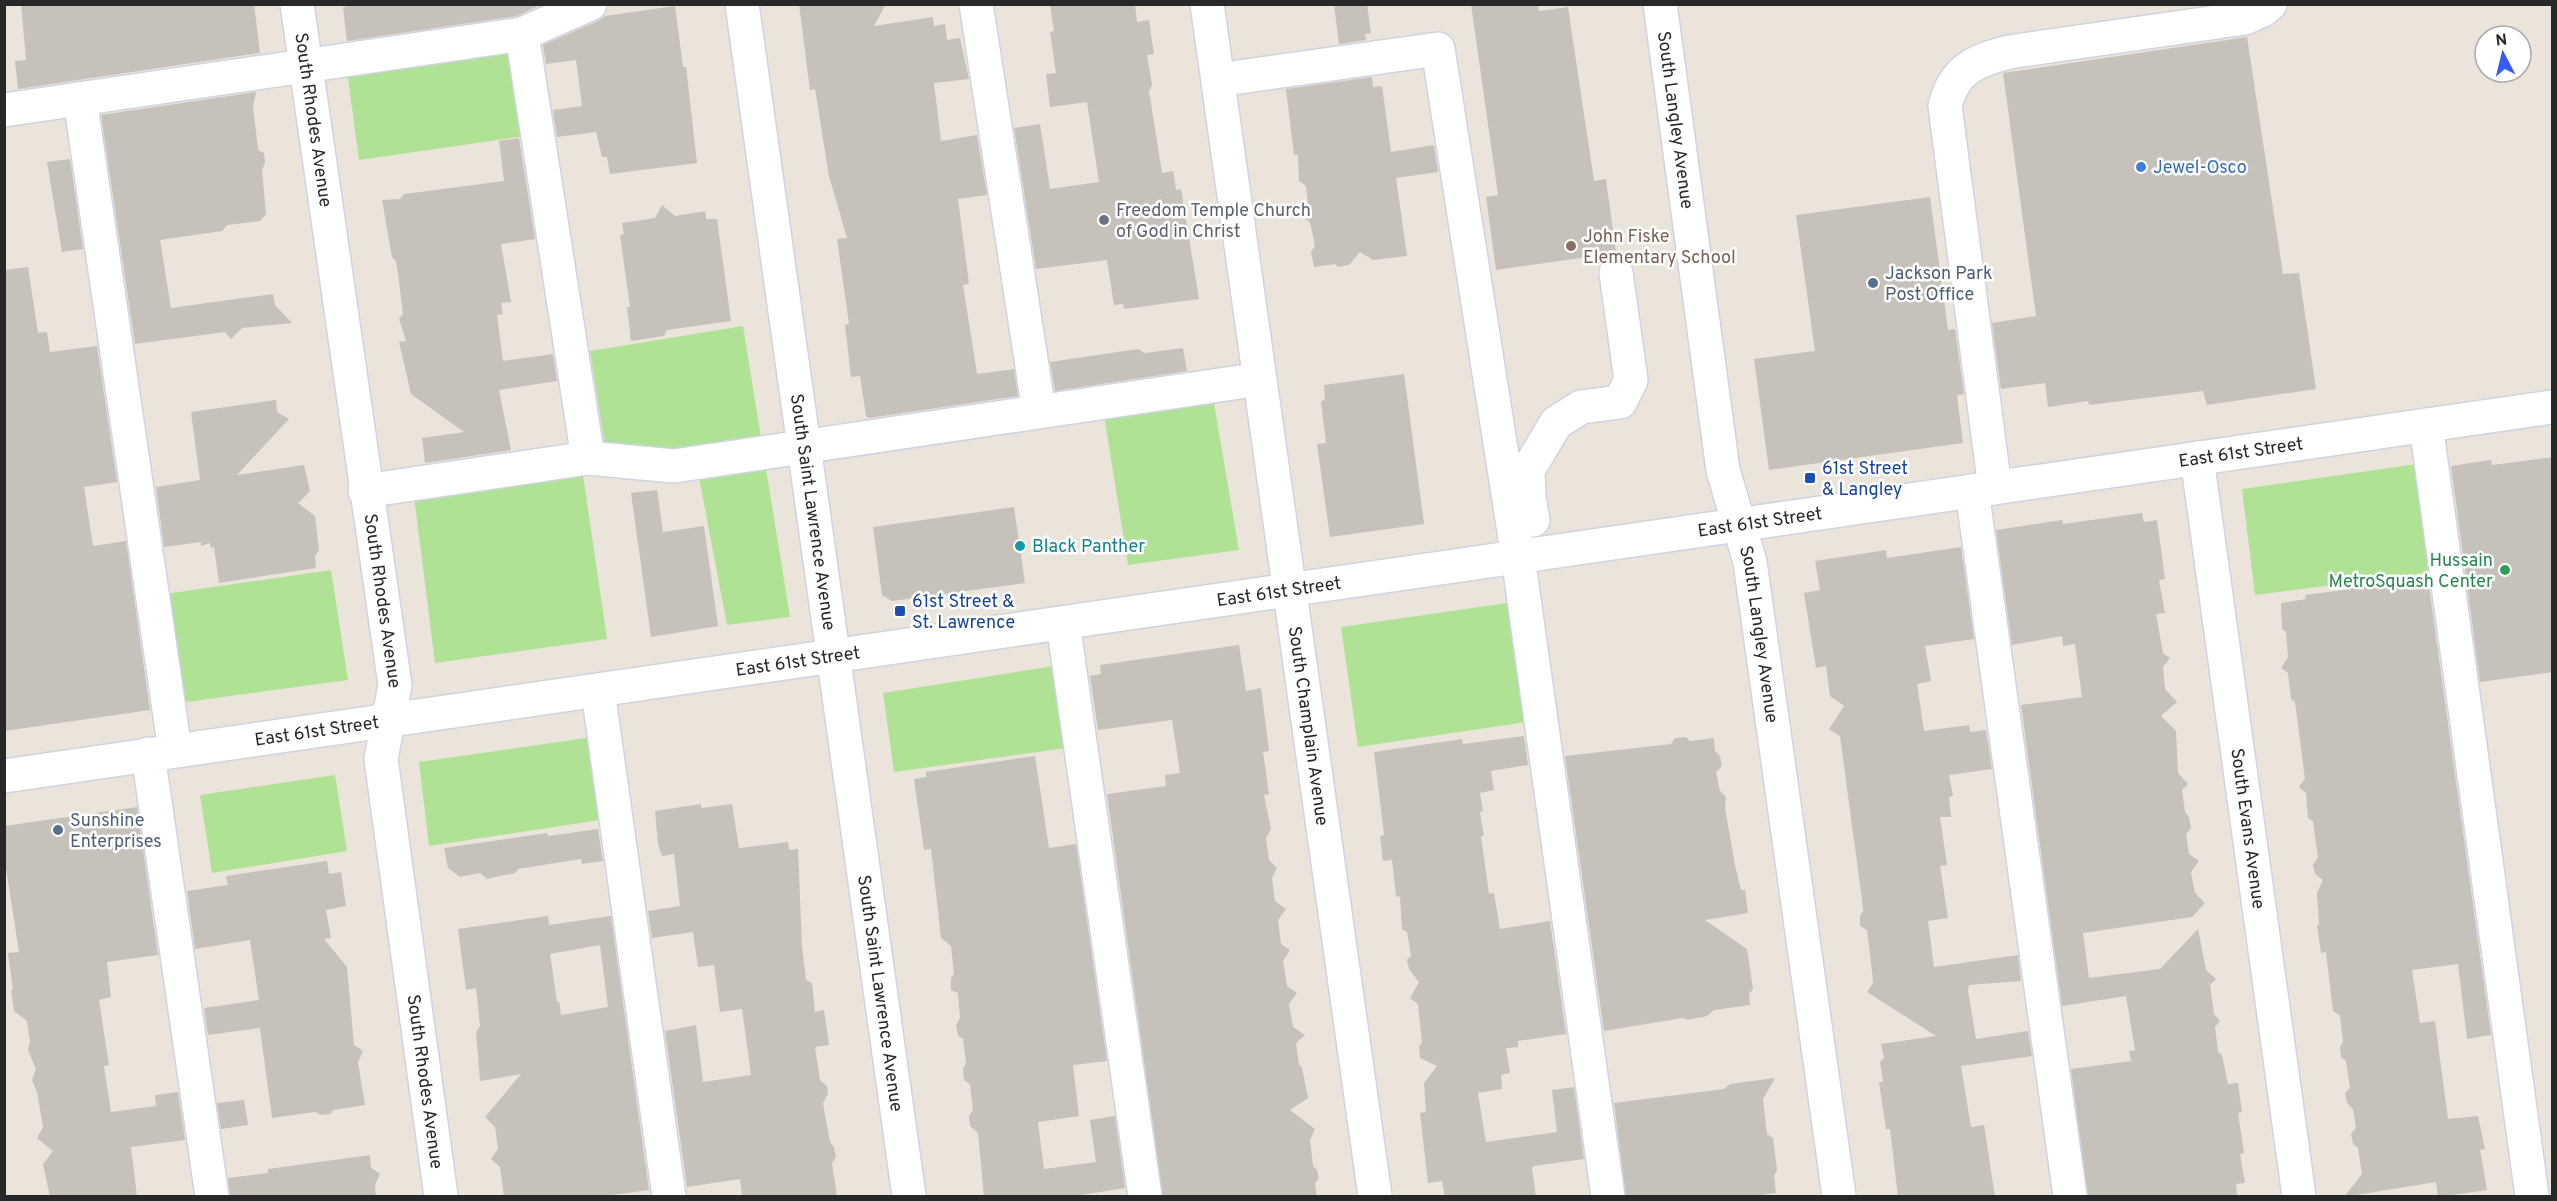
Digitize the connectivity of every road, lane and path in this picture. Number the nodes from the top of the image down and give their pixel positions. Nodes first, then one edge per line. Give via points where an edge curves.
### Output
1 (297, 4) edge
2 (590, 4) edge
3 (742, 4) edge
4 (976, 4) edge
5 (1207, 4) edge
6 (1660, 4) edge
7 (2270, 4) edge
8 (522, 34) junction
9 (306, 66) junction
10 (1218, 80) junction
11 (80, 99) junction
12 (4, 110) edge
13 (1616, 273) dead end
14 (1260, 379) junction
15 (2553, 407) edge
16 (1039, 411) junction
17 (2427, 425) junction
18 (804, 448) junction
19 (588, 458) junction
20 (2197, 458) junction
21 (1983, 489) junction
22 (366, 490) junction
23 (1738, 525) junction
24 (1529, 555) junction
25 (1290, 590) junction
26 (1063, 623) junction
27 (833, 657) junction
28 (598, 691) junction
29 (388, 719) junction
30 (162, 752) junction
31 (4, 776) edge
32 (212, 1197) edge
33 (441, 1197) edge
34 (669, 1197) edge
35 (909, 1197) edge
36 (1145, 1197) edge
37 (1375, 1197) edge
38 (1608, 1197) edge
39 (1839, 1197) edge
40 (2070, 1197) edge
41 (2299, 1197) edge
42 (2532, 1197) edge

1 - 9 street, South Rhodes Avenue
2 - 8 street
3 - 18 street, South Saint Lawrence Avenue
4 - 16 street
5 - 10 street, South Champlain Avenue
6 - 23 street, South Langley Avenue via 1723,470
7 - 21 street via 2245,18 2009,52 1969,67 1955,79 1945,106
8 - 9 street
8 - 19 street
9 - 11 street
9 - 22 street, South Rhodes Avenue
10 - 14 street, South Champlain Avenue
10 - 24 street via 1438,48
11 - 12 street
11 - 30 street
13 - 24 street via 1631,380 1620,402 1581,407 1556,423 1528,470
14 - 16 street
14 - 25 street, South Champlain Avenue
15 - 17 street, East 61st Street
16 - 18 street
17 - 20 street, East 61st Street
17 - 42 street
18 - 19 street via 674,466
18 - 27 street, South Saint Lawrence Avenue
19 - 22 street
20 - 21 street, East 61st Street
20 - 41 street, South Evans Avenue
21 - 23 street, East 61st Street
21 - 40 street
22 - 29 street, South Rhodes Avenue via 395,685
23 - 24 street, East 61st Street
23 - 39 street, South Langley Avenue via 1749,562
24 - 25 street, East 61st Street
24 - 38 street
25 - 26 street, East 61st Street
25 - 37 street, South Champlain Avenue
26 - 27 street, East 61st Street
26 - 36 street
27 - 28 street, East 61st Street
27 - 35 street, South Saint Lawrence Avenue
28 - 29 street, East 61st Street
28 - 34 street
29 - 30 street, East 61st Street
29 - 33 street, South Rhodes Avenue via 381,759
30 - 31 street, East 61st Street
30 - 32 street

